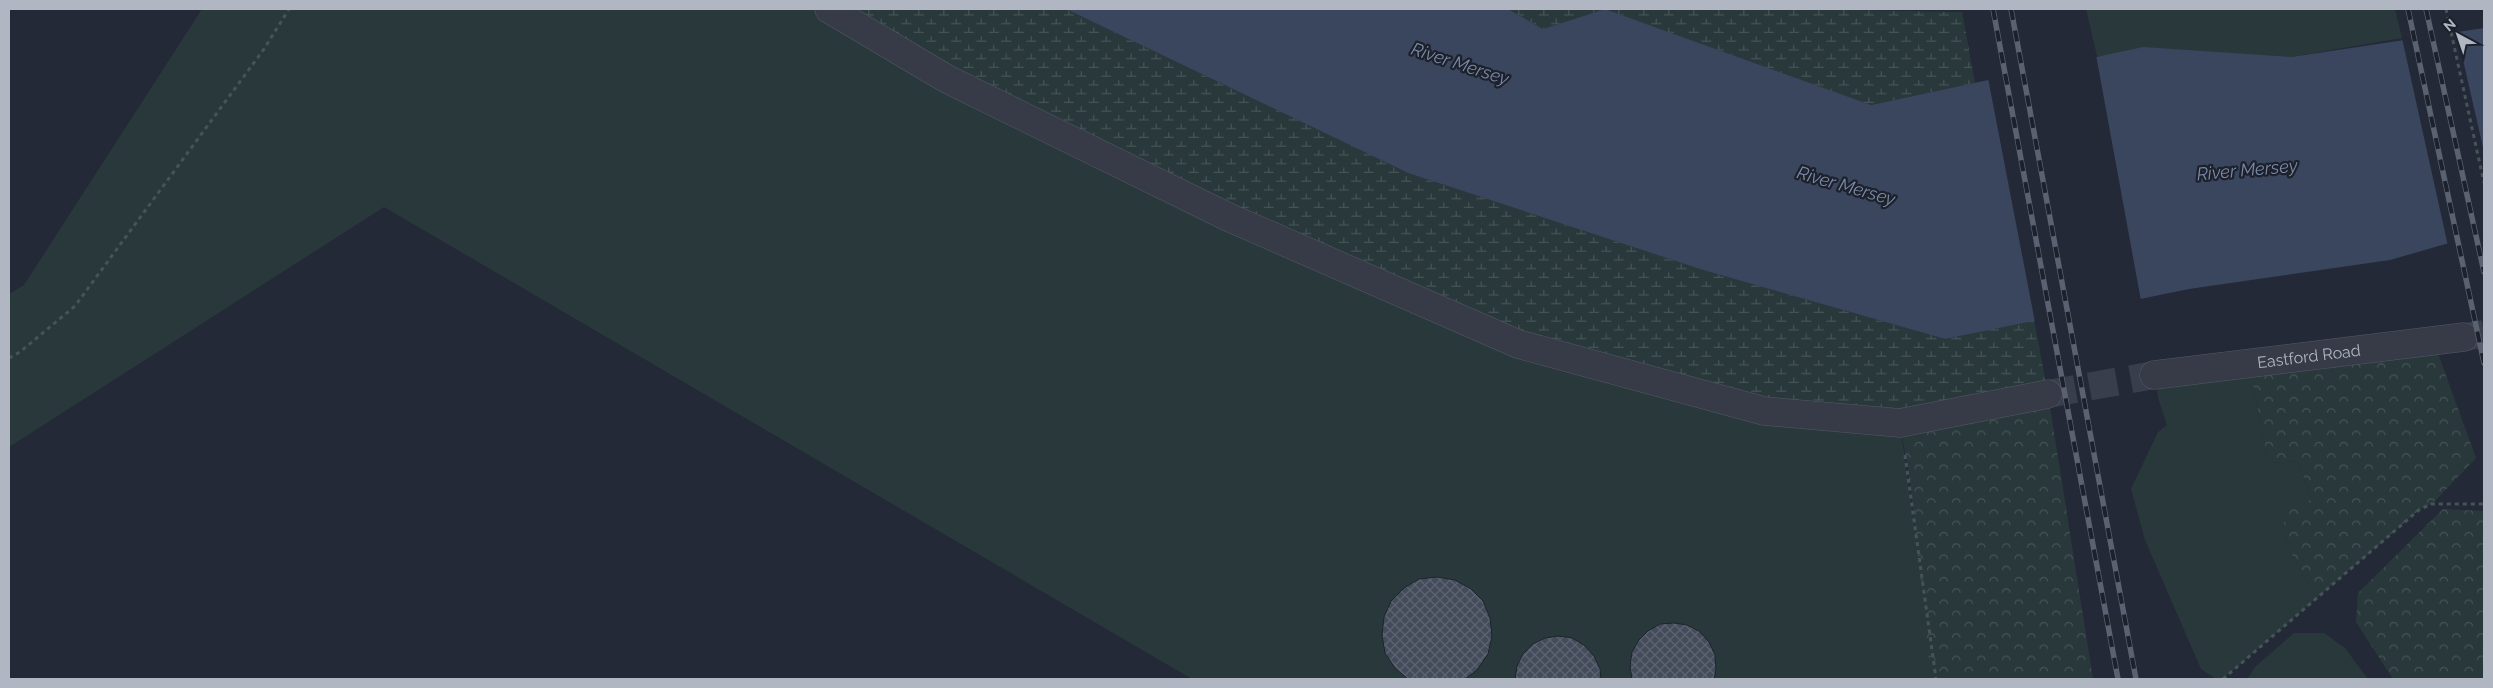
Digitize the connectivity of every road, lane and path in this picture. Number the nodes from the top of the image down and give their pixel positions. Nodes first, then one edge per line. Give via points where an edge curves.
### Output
1 (289, 9) edge
2 (829, 9) edge
3 (2446, 9) edge
4 (2484, 183) edge
5 (2464, 337) tunnel mouth
6 (9, 358) edge
7 (2154, 375) tunnel mouth
8 (2048, 394) tunnel mouth
9 (1900, 423) junction
10 (2484, 504) edge
11 (1936, 679) edge
12 (2223, 679) edge

1 - 6 path via 264,49 75,306
2 - 9 street via 947,79 1219,213 1518,344 1764,411
3 - 4 path
5 - 7 street, Eastford Road
8 - 9 street
9 - 11 path
10 - 12 path via 2432,504 2420,509

